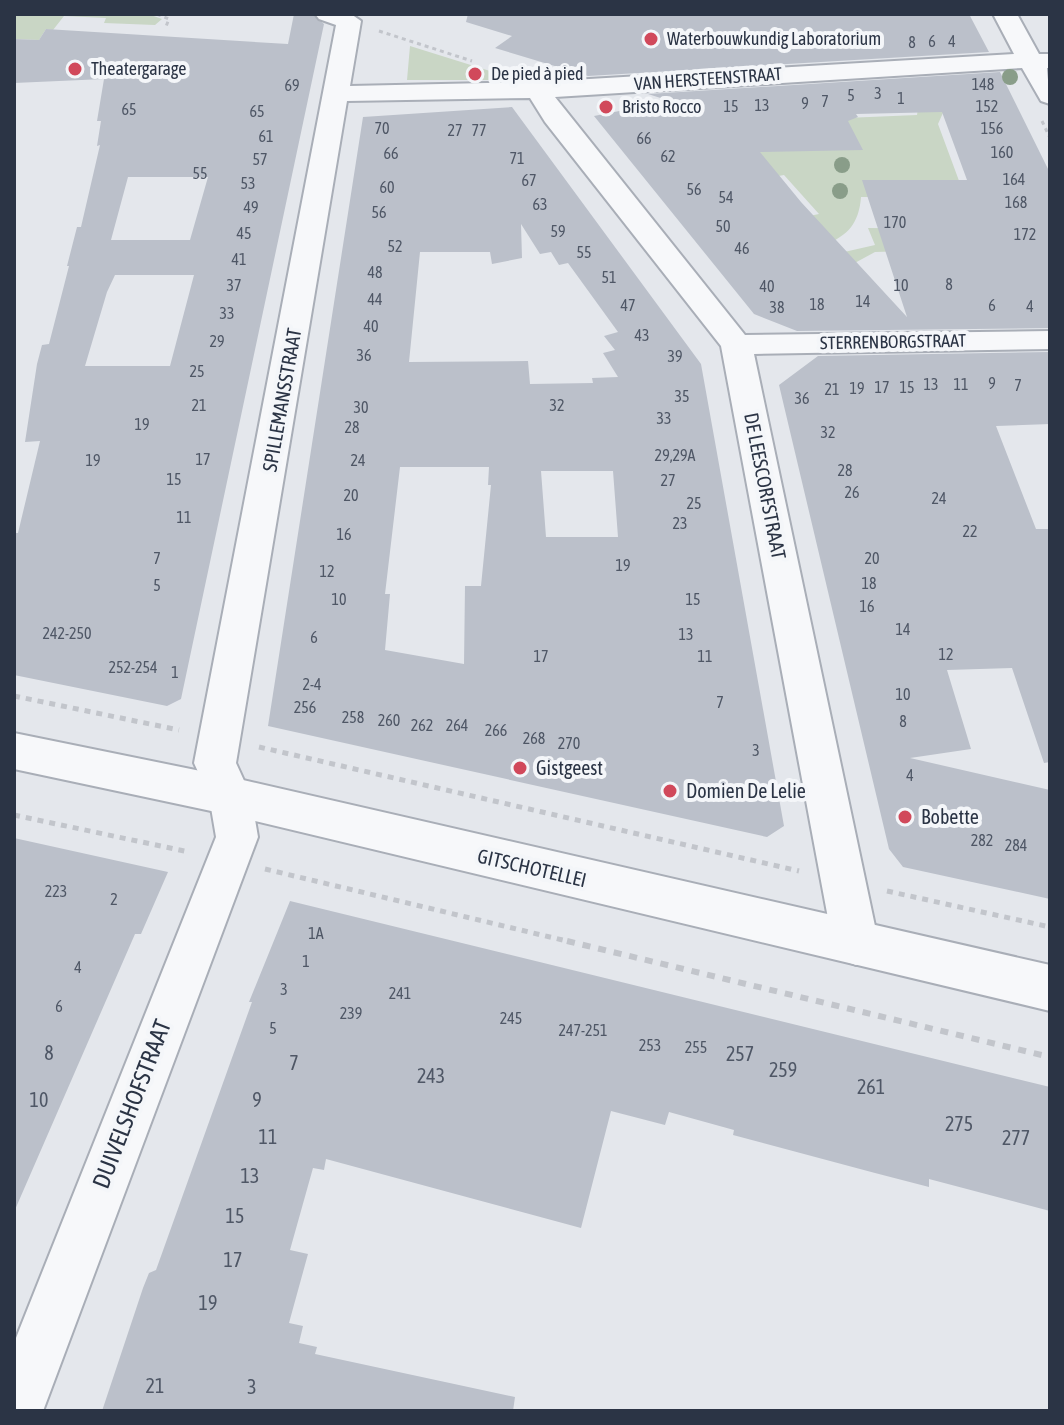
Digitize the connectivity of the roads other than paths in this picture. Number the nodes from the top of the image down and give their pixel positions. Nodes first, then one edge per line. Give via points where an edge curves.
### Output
1 (1005, 14) edge
2 (335, 17) edge
3 (1040, 61) edge
4 (538, 90) junction
5 (337, 94) junction
6 (1050, 96) edge
7 (1050, 340) edge
8 (736, 345) junction
9 (14, 751) edge
10 (230, 796) junction
11 (856, 945) junction
12 (1050, 988) edge
13 (15, 1411) edge

1 - 3 street
2 - 5 street, SPILLEMANSSTRAAT
3 - 4 street, VAN HERSTEENSTRAAT
3 - 6 street
4 - 5 street, VAN HERSTEENSTRAAT
4 - 8 street, DE LEESCORFSTRAAT
5 - 10 street, SPILLEMANSSTRAAT via 215,763
7 - 8 street, STERRENBORGSTRAAT
8 - 11 street, DE LEESCORFSTRAAT
9 - 10 street, GITSCHOTELLEI
10 - 11 street, GITSCHOTELLEI
10 - 13 street, DUIVELSHOFSTRAAT via 237,837
11 - 12 street, GITSCHOTELLEI

